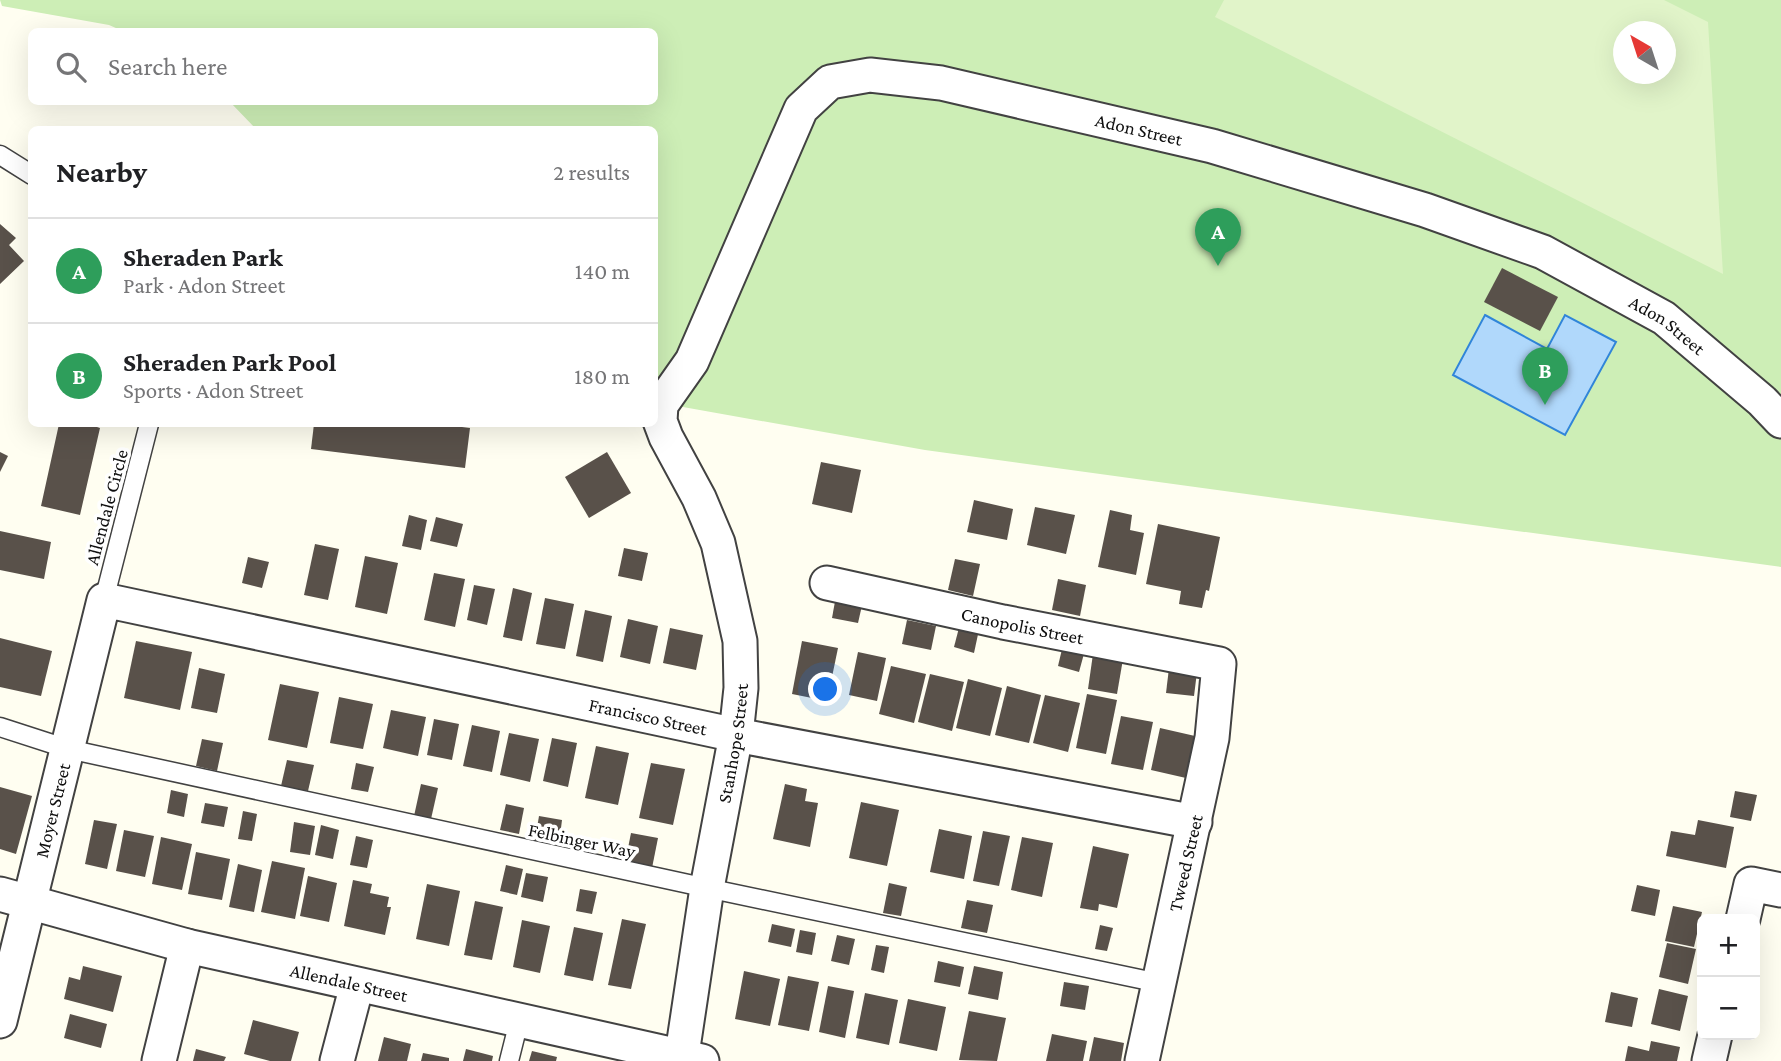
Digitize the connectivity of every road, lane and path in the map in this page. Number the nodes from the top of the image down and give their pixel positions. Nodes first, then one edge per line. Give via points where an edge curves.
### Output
1 (0, 155) edge
2 (28, 172) edge
3 (1781, 421) edge
4 (148, 427) edge
5 (666, 438) joint
6 (827, 583) dead end
7 (104, 600) junction
8 (1219, 664) joint
9 (0, 727) edge
10 (736, 735) junction
11 (68, 749) junction
12 (1195, 822) junction
13 (1766, 887) edge
14 (707, 888) junction
15 (15, 899) edge
16 (1747, 914) edge
17 (187, 946) junction
18 (1159, 983) junction
19 (357, 985) junction
20 (0, 1021) edge
21 (520, 1021) junction
22 (1714, 1040) edge
23 (689, 1060) edge
24 (159, 1061) edge
25 (337, 1061) edge
26 (509, 1061) edge
27 (1142, 1061) edge
28 (1709, 1061) edge

1 - 2 lane
3 - 5 street, Adon Street via 1664,318 1543,252 1425,210 1212,146 940,83 870,75 830,82 801,109 692,361 661,405
4 - 7 lane, Allendale Circle
5 - 10 street, Stanhope Street via 718,543 730,590 740,641
6 - 8 street, Canopolis Street
7 - 10 street, Francisco Street
7 - 11 street, Moyer Street
8 - 12 street, Tweed Street via 1212,738
9 - 11 lane, Felbinger Way
10 - 12 street, Francisco Street
10 - 14 street, Stanhope Street
11 - 14 lane, Felbinger Way
11 - 15 street, Moyer Street
12 - 18 street, Tweed Street
13 - 16 street
14 - 18 lane, Felbinger Way
14 - 23 street, Stanhope Street
15 - 17 street, Allendale Street
15 - 20 street, Moyer Street
17 - 19 street, Allendale Street
17 - 24 street
18 - 27 street, Tweed Street
19 - 21 street, Allendale Street
19 - 25 street
21 - 23 street, Allendale Street
21 - 26 lane
22 - 28 street

